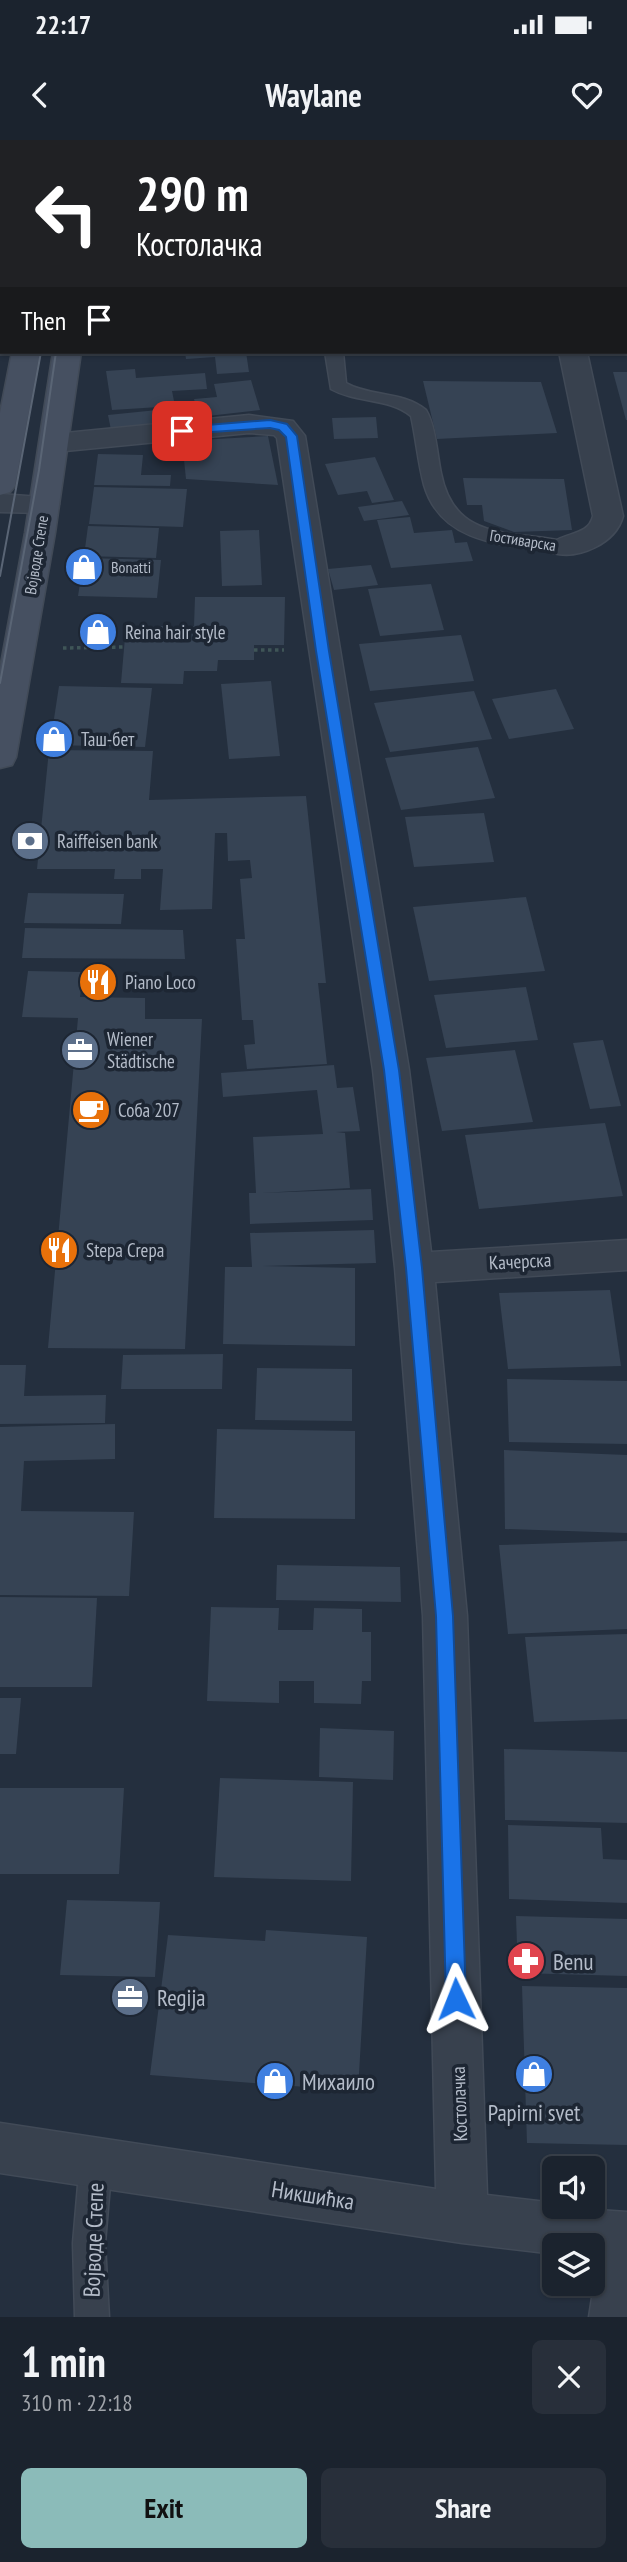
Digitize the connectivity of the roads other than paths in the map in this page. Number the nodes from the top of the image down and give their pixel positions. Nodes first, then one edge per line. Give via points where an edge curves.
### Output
1 (26, 354) edge
2 (67, 354) edge
3 (334, 354) edge
4 (573, 354) edge
5 (55, 443) junction
6 (0, 486) edge
7 (0, 503) edge
8 (44, 504) junction
9 (564, 547) joint
10 (0, 757) edge
11 (627, 1255) edge
12 (414, 1268) junction
13 (0, 2148) edge
14 (96, 2162) junction
15 (462, 2218) junction
16 (627, 2237) edge
17 (92, 2317) edge
18 (615, 2317) edge

1 - 6 main road
2 - 5 main road, Војводе Степе
3 - 9 lane, Гостиварска via 337,385 373,399 413,406 420,414 434,487 458,524 489,536
4 - 9 street, Гостиварска via 608,516 595,536
5 - 8 main road, Војводе Степе
5 - 12 street, Костолачка via 249,424 270,424 289,431 391,1070
7 - 8 street
8 - 10 main road, Војводе Степе
11 - 12 street, Качерска
12 - 15 street, Костолачка via 444,1616
13 - 14 street, Никшићка
14 - 15 street, Никшићка
14 - 17 lane, Војводе Степе via 89,2243
15 - 16 street, Никшићка
16 - 18 street

